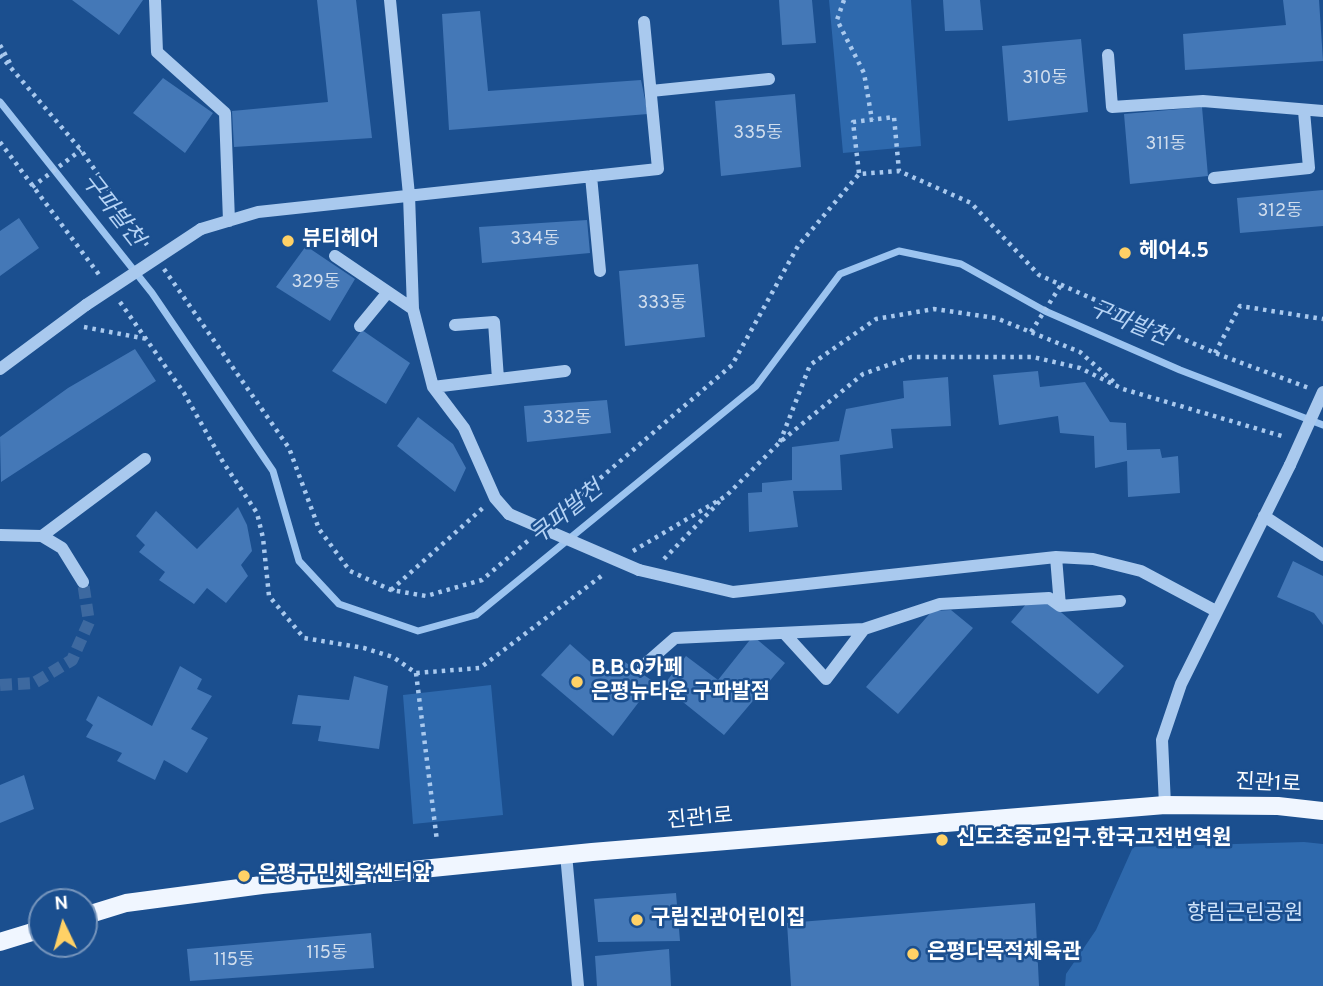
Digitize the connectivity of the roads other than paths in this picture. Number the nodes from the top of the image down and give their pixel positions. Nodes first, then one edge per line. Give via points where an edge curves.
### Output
1 (155, 0) edge
2 (390, 0) edge
3 (645, 22) dead end
4 (1108, 55) dead end
5 (769, 79) dead end
6 (651, 91) junction
7 (1304, 111) junction
8 (1323, 111) edge
9 (591, 176) junction
10 (1214, 178) dead end
11 (409, 195) junction
12 (229, 220) junction
13 (335, 256) dead end
14 (600, 271) dead end
15 (388, 292) junction
16 (413, 309) junction
17 (455, 325) dead end
18 (360, 326) dead end
19 (0, 369) edge
20 (565, 371) dead end
21 (498, 379) junction
22 (433, 387) junction
23 (1317, 390) edge
24 (145, 459) dead end
25 (1264, 516) junction
26 (0, 535) edge
27 (42, 536) junction
28 (1323, 555) edge
29 (1056, 557) junction
30 (83, 582) tunnel mouth
31 (1120, 601) dead end
32 (1060, 606) junction
33 (1216, 611) junction
34 (864, 629) junction
35 (784, 633) junction
36 (643, 666) dead end
37 (1165, 805) junction
38 (1323, 811) edge
39 (566, 854) junction
40 (98, 912) edge
41 (28, 933) edge
42 (0, 942) edge
43 (578, 986) edge

1 - 12 street via 157,52 225,113
2 - 11 street
3 - 6 street
4 - 7 street via 1112,107 1203,101
5 - 6 street
6 - 9 street via 658,169
7 - 8 street
7 - 10 street via 1309,169
9 - 11 street
9 - 14 street
11 - 12 street via 258,212
11 - 16 street
12 - 19 street, bridge via 201,229
13 - 15 street
15 - 16 street
15 - 18 street
16 - 22 street
17 - 21 street via 494,321
20 - 21 street
21 - 22 street
22 - 29 street, bridge via 464,428 495,498 509,514 639,570 733,593
23 - 25 street, bridge via 1290,465
24 - 27 street
25 - 28 street
25 - 33 street
26 - 27 street
27 - 30 street via 62,548
29 - 32 street
29 - 33 street via 1093,559 1141,571
31 - 32 street
32 - 34 street via 1049,598 940,604
33 - 37 street via 1181,684 1162,740
34 - 35 street
34 - 35 street via 826,679
35 - 36 street via 675,638
37 - 38 main road, 진관1로
37 - 39 main road, 진관1로
39 - 40 main road, 진관1로 via 262,885 126,903
39 - 43 street
41 - 42 main road

